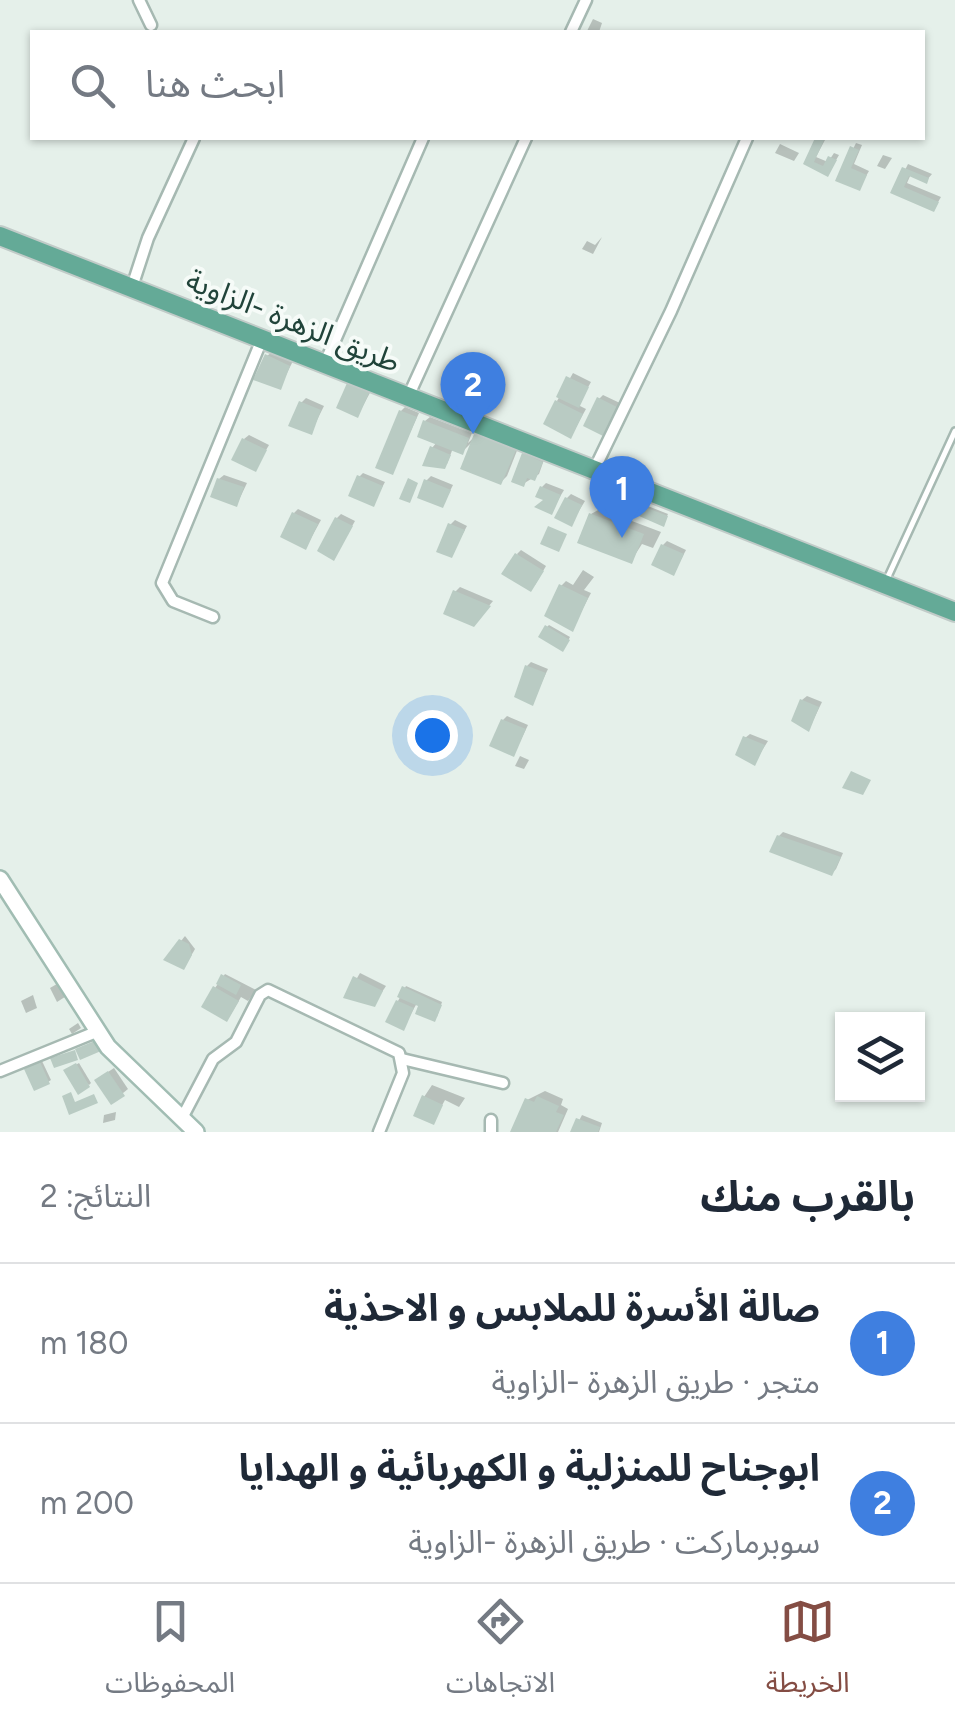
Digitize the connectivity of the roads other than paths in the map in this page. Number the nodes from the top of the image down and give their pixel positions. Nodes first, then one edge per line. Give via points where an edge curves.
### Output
1 (139, 0) edge
2 (586, 0) edge
3 (151, 25) dead end
4 (572, 30) edge
5 (193, 140) edge
6 (422, 140) edge
7 (525, 140) edge
8 (746, 140) edge
9 (0, 236) edge
10 (132, 287) junction
11 (262, 338) junction
12 (325, 363) junction
13 (408, 396) junction
14 (955, 432) edge
15 (594, 470) junction
16 (884, 584) junction
17 (955, 612) edge
18 (213, 616) dead end
19 (0, 879) edge
20 (96, 1032) junction
21 (402, 1059) junction
22 (0, 1071) edge
23 (503, 1082) dead end
24 (181, 1120) junction
25 (196, 1132) edge
26 (379, 1132) edge

1 - 3 street
2 - 4 street
5 - 10 street
6 - 12 street
7 - 13 street
8 - 15 street
9 - 10 main road, طريق الزهرة -الزاوية
10 - 11 main road, طريق الزهرة -الزاوية
11 - 12 main road, طريق الزهرة -الزاوية
11 - 18 street via 162,584 173,601
12 - 13 main road, طريق الزهرة -الزاوية
13 - 15 main road, طريق الزهرة -الزاوية
14 - 16 lane
15 - 16 main road, طريق الزهرة -الزاوية
16 - 17 main road, طريق الزهرة -الزاوية
19 - 20 main road
20 - 22 street
20 - 24 main road
21 - 23 street
21 - 24 street via 387,1044 265,990 240,1037 210,1064
21 - 26 street via 403,1073
24 - 25 main road

